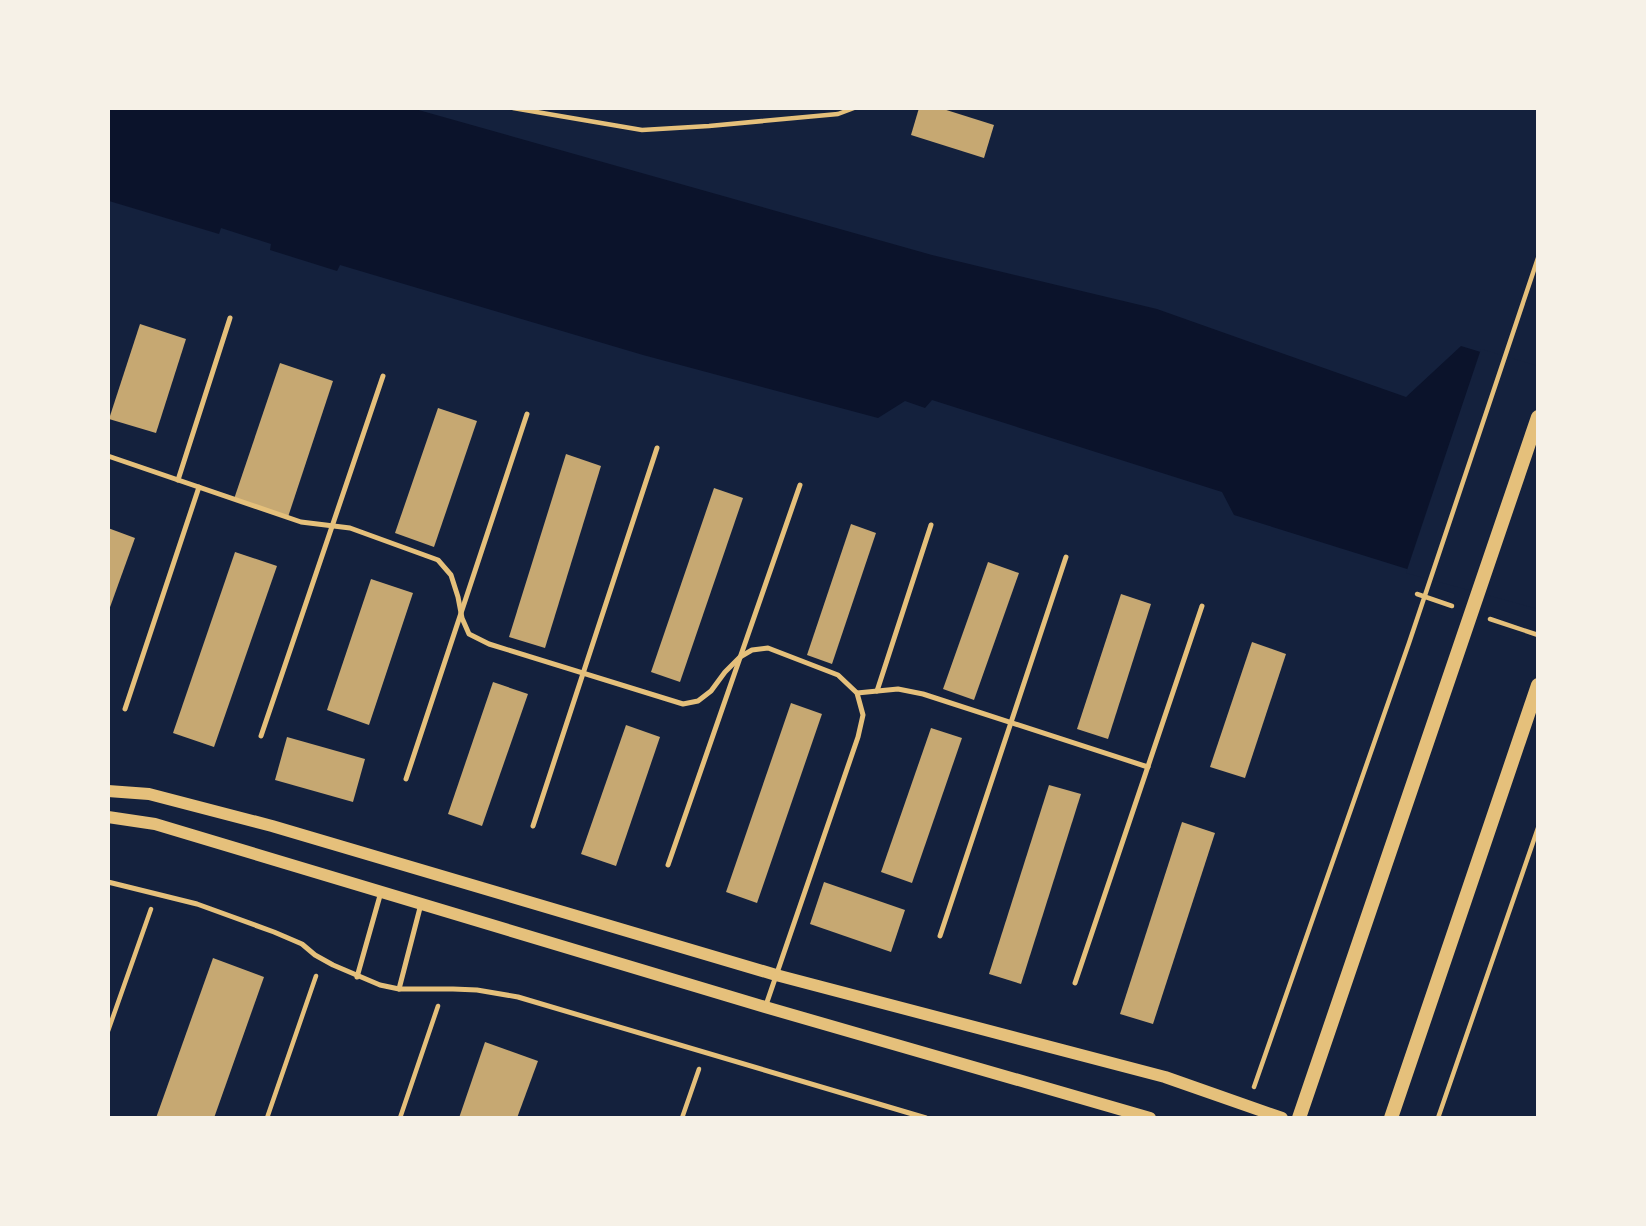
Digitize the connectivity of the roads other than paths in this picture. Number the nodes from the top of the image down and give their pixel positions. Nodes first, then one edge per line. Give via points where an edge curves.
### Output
1 (230, 318) dead end
2 (383, 376) dead end
3 (527, 414) dead end
4 (1538, 417) edge
5 (657, 448) dead end
6 (108, 456) edge
7 (178, 480) junction
8 (800, 485) dead end
9 (199, 487) junction
10 (931, 525) dead end
11 (332, 526) junction
12 (1066, 557) dead end
13 (1202, 606) dead end
14 (461, 613) junction
15 (740, 657) junction
16 (583, 673) junction
17 (1537, 688) edge
18 (877, 691) junction
19 (857, 693) junction
20 (125, 709) dead end
21 (1011, 723) junction
22 (261, 736) dead end
23 (1148, 768) junction
24 (405, 779) dead end
25 (108, 791) edge
26 (108, 817) edge
27 (533, 826) dead end
28 (668, 865) dead end
29 (108, 882) edge
30 (381, 892) junction
31 (421, 904) junction
32 (940, 936) dead end
33 (776, 975) junction
34 (357, 977) junction
35 (1075, 983) dead end
36 (399, 989) junction
37 (765, 1007) junction
38 (926, 1118) edge
39 (1150, 1118) edge
40 (1282, 1118) edge
41 (1298, 1118) edge
42 (1391, 1118) edge

1 - 7 lane
2 - 11 lane
3 - 14 lane
4 - 41 main road
5 - 16 lane
6 - 7 lane
7 - 9 lane
8 - 15 lane
9 - 11 lane via 301,522
9 - 20 lane
10 - 18 lane
11 - 14 lane via 350,528 438,560 450,575
11 - 22 lane
12 - 21 lane
13 - 23 lane
14 - 16 lane via 469,635
14 - 24 lane
15 - 16 lane via 711,691 698,701 682,704
15 - 19 lane via 768,648 838,675
15 - 28 lane
16 - 27 lane
17 - 42 main road
18 - 19 lane
18 - 21 lane via 923,694
19 - 33 lane via 863,715 858,737
21 - 23 lane
21 - 32 lane
23 - 35 lane
25 - 33 street via 149,794 272,826
26 - 30 street via 155,824
29 - 34 lane via 197,904 274,932
30 - 31 street
30 - 34 lane
31 - 36 lane
31 - 37 street
33 - 37 lane
33 - 40 street via 1165,1077
34 - 36 lane
36 - 38 lane via 477,990 518,998
37 - 39 street

